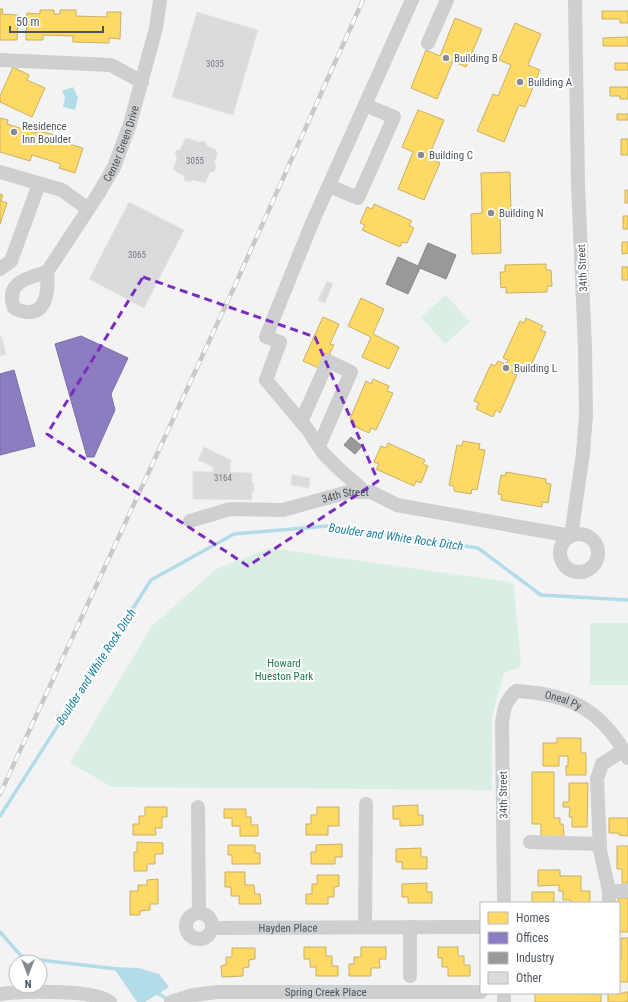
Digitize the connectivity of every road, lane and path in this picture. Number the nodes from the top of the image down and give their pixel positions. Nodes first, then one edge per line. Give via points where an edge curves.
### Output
1 (160, 0) edge
2 (412, 0) edge
3 (447, 0) edge
4 (575, 0) edge
5 (428, 43) dead end
6 (0, 60) edge
7 (142, 82) junction
8 (366, 105) junction
9 (0, 172) edge
10 (39, 184) junction
11 (329, 186) junction
12 (88, 209) junction
13 (0, 269) edge
14 (46, 272) dead end
15 (301, 422) junction
16 (319, 446) junction
17 (361, 492) junction
18 (190, 521) dead end
19 (516, 691) joint
20 (626, 754) edge
21 (366, 804) dead end
22 (198, 807) dead end
23 (530, 842) dead end
24 (600, 844) junction
25 (628, 891) edge
26 (609, 897) edge
27 (504, 902) edge
28 (198, 913) junction
29 (365, 927) junction
30 (410, 927) junction
31 (480, 927) edge
32 (212, 928) junction
33 (410, 976) dead end
34 (480, 992) edge
35 (0, 994) edge
36 (307, 997) edge
37 (418, 997) edge
38 (110, 1002) edge
39 (172, 1002) edge

1 - 7 street, Center Green Drive via 156,28
2 - 8 street
3 - 5 street
4 - 17 street, 34th Street via 586,415 571,536 397,505 370,492
6 - 7 street via 111,65
7 - 12 street, Center Green Drive via 114,167
8 - 11 street
8 - 11 street via 394,117 358,198
9 - 10 street
10 - 12 street via 62,190
10 - 13 street via 11,261
11 - 15 street via 266,336 280,342 266,380
12 - 14 street, Center Green Drive
15 - 16 street
15 - 16 street via 328,361 351,372
16 - 17 street via 323,453 360,487
17 - 18 street, 34th Street via 348,492 283,510 230,509
19 - 20 street, Oneal Py via 539,692 563,698 582,707 605,724
19 - 27 street, 34th Street via 508,698 502,723
20 - 24 street via 602,764 597,779
21 - 29 street
22 - 28 street
23 - 24 street
24 - 26 street
25 - 26 street
28 - 32 street via 210,918
28 - 32 street via 188,920 187,928 191,935 194,938 202,938 209,934
29 - 30 street, Hayden Place
29 - 32 street, Hayden Place
30 - 31 street, Hayden Place
30 - 33 street
34 - 37 street, Spring Creek Place
35 - 38 street via 21,991 65,992 101,997
36 - 37 street, Spring Creek Place
36 - 39 street, Spring Creek Place via 218,992 193,995

